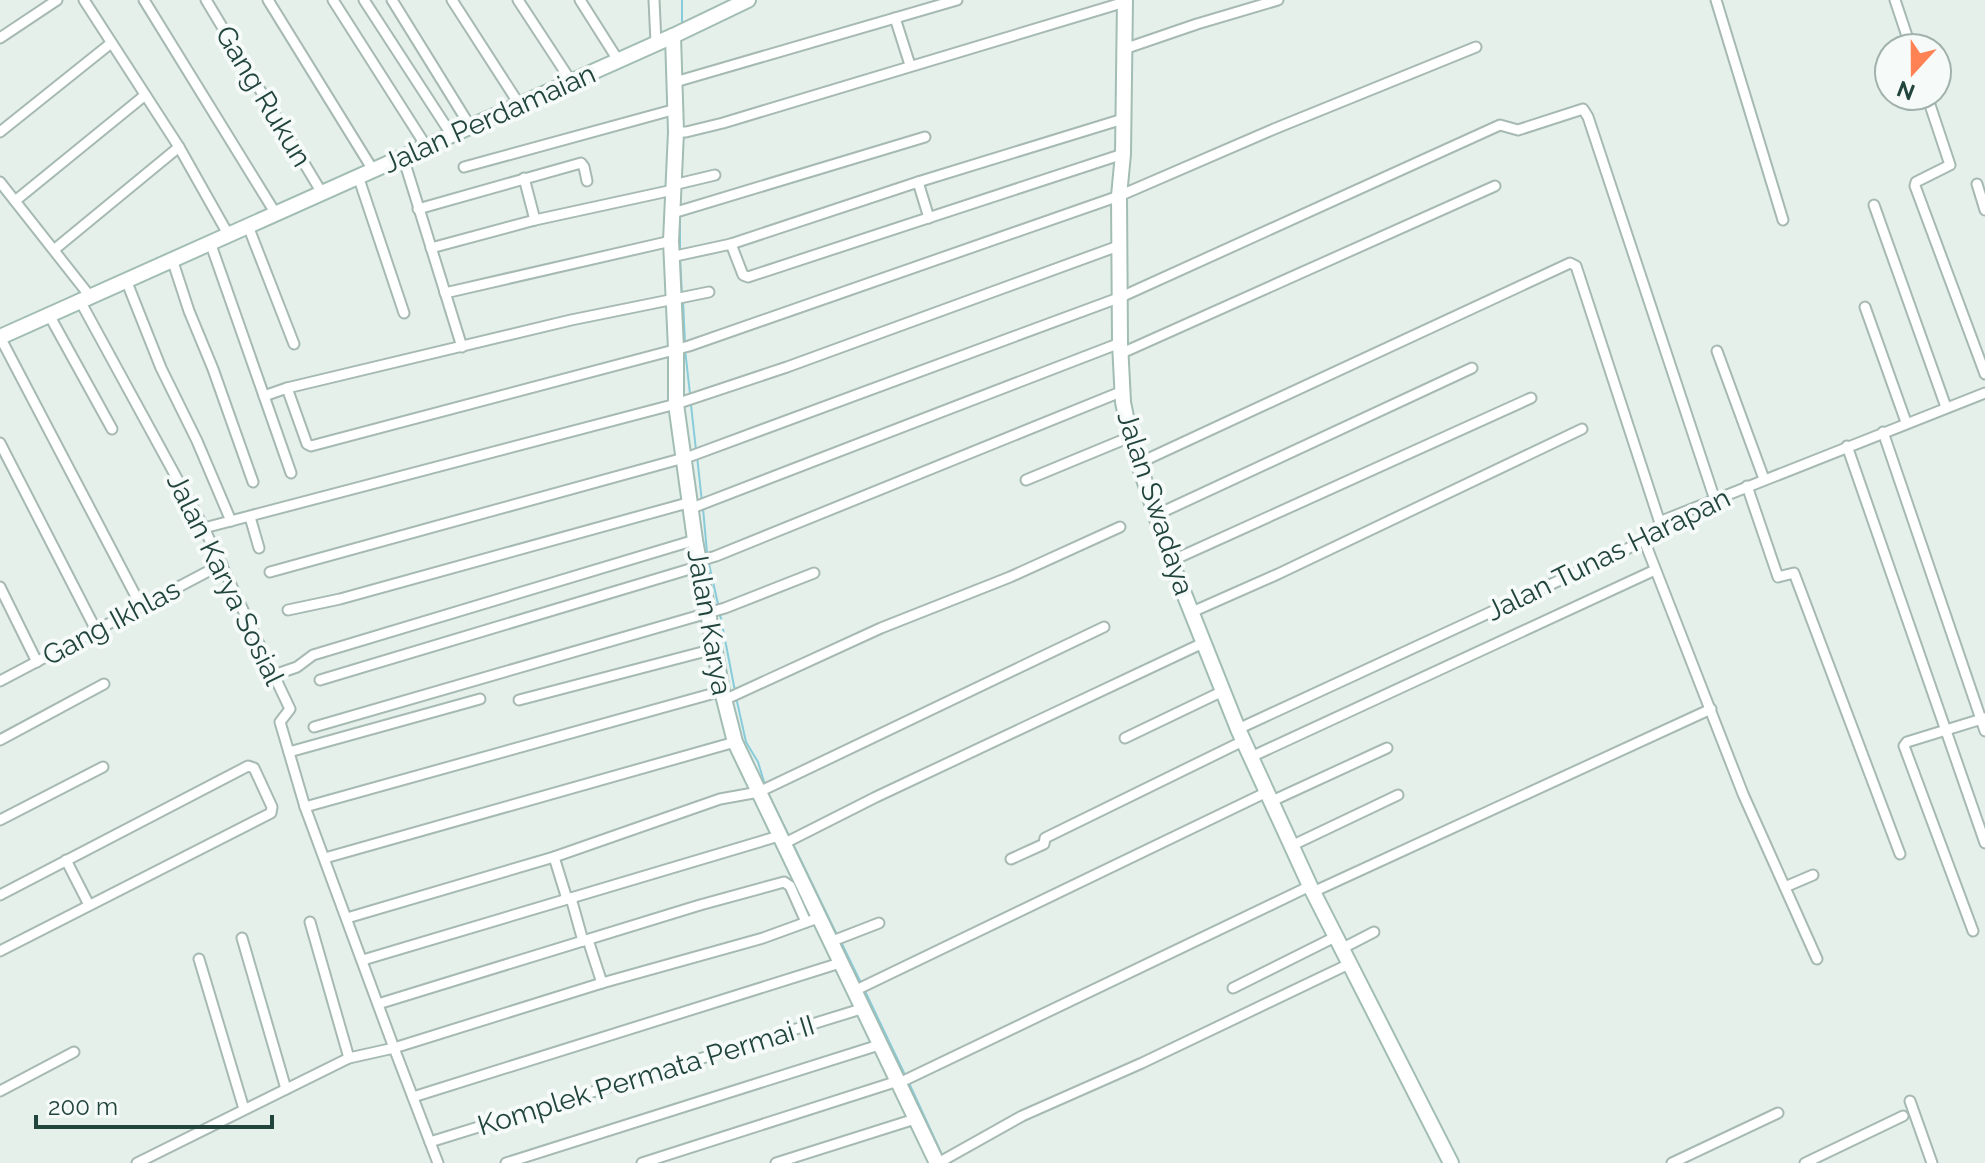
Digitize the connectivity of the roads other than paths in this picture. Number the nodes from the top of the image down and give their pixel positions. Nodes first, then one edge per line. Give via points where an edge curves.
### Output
1 (57, 0) edge
2 (84, 0) edge
3 (144, 0) edge
4 (206, 0) edge
5 (268, 0) edge
6 (333, 0) edge
7 (364, 0) edge
8 (392, 0) edge
9 (452, 0) edge
10 (518, 0) edge
11 (580, 0) edge
12 (654, 0) edge
13 (748, 0) edge
14 (957, 0) edge
15 (1278, 0) edge
16 (1716, 0) edge
17 (1895, 0) edge
18 (1125, 1) edge
19 (895, 18) junction
20 (1906, 32) edge
21 (676, 37) junction
22 (0, 38) edge
23 (656, 43) junction
24 (110, 44) junction
25 (1476, 47) dead end
26 (1124, 49) junction
27 (618, 60) junction
28 (910, 65) junction
29 (571, 81) junction
30 (680, 81) junction
31 (144, 96) junction
32 (519, 104) junction
33 (676, 109) junction
34 (1932, 112) edge
35 (1123, 119) junction
36 (470, 126) junction
37 (0, 132) edge
38 (680, 132) junction
39 (451, 134) junction
40 (925, 137) dead end
41 (426, 146) junction
42 (179, 147) junction
43 (1123, 154) junction
44 (403, 157) junction
45 (464, 167) dead end
46 (373, 170) junction
47 (715, 175) dead end
48 (358, 176) junction
49 (524, 178) junction
50 (587, 181) dead end
51 (0, 182) edge
52 (918, 182) junction
53 (1977, 184) dead end
54 (1495, 186) dead end
55 (673, 187) junction
56 (322, 193) junction
57 (1119, 196) junction
58 (15, 201) junction
59 (1874, 205) dead end
60 (418, 209) junction
61 (1985, 210) edge
62 (677, 212) junction
63 (276, 214) junction
64 (929, 218) junction
65 (535, 220) junction
66 (1783, 220) dead end
67 (248, 226) junction
68 (228, 234) junction
69 (671, 241) junction
70 (210, 242) junction
71 (731, 244) junction
72 (1121, 245) junction
73 (431, 248) junction
74 (55, 249) junction
75 (677, 256) junction
76 (174, 262) junction
77 (126, 280) junction
78 (709, 292) dead end
79 (445, 293) junction
80 (84, 297) junction
81 (1121, 297) junction
82 (679, 299) junction
83 (1865, 307) dead end
84 (48, 313) junction
85 (404, 313) dead end
86 (0, 337) edge
87 (294, 344) dead end
88 (462, 347) junction
89 (682, 347) junction
90 (1121, 348) junction
91 (1717, 351) dead end
92 (1472, 368) dead end
93 (1985, 374) edge
94 (287, 388) junction
95 (1123, 391) junction
96 (1985, 393) edge
97 (264, 396) junction
98 (1531, 398) dead end
99 (679, 402) junction
100 (1946, 407) junction
101 (1906, 422) junction
102 (112, 429) dead end
103 (1582, 429) dead end
104 (1883, 432) junction
105 (1130, 437) junction
106 (0, 443) edge
107 (1847, 446) junction
108 (688, 457) junction
109 (1139, 463) junction
110 (291, 473) dead end
111 (1764, 479) junction
112 (1026, 480) dead end
113 (253, 482) dead end
114 (1747, 486) junction
115 (1715, 500) junction
116 (693, 506) junction
117 (1156, 515) junction
118 (250, 517) junction
119 (231, 521) junction
120 (1660, 523) junction
121 (1120, 527) dead end
122 (204, 528) junction
123 (695, 540) junction
124 (1644, 540) junction
125 (259, 548) dead end
126 (1171, 561) junction
127 (701, 562) junction
128 (222, 564) junction
129 (1655, 570) junction
130 (270, 572) dead end
131 (814, 573) dead end
132 (0, 587) edge
133 (141, 606) junction
134 (288, 610) dead end
135 (716, 610) junction
136 (1192, 612) junction
137 (1104, 627) dead end
138 (96, 630) junction
139 (1203, 643) junction
140 (714, 649) junction
141 (37, 662) junction
142 (274, 675) junction
143 (320, 680) dead end
144 (0, 681) edge
145 (104, 684) dead end
146 (1223, 691) junction
147 (725, 696) junction
148 (480, 699) dead end
149 (519, 700) dead end
150 (1711, 709) junction
151 (1983, 718) edge
152 (314, 727) dead end
153 (1985, 731) edge
154 (1946, 732) junction
155 (1241, 735) junction
156 (1125, 738) dead end
157 (0, 740) edge
158 (735, 742) junction
159 (1387, 748) dead end
160 (289, 752) junction
161 (1251, 757) junction
162 (103, 767) dead end
163 (764, 790) junction
164 (1398, 795) dead end
165 (1269, 796) junction
166 (305, 807) junction
167 (0, 820) edge
168 (786, 840) junction
169 (1985, 843) edge
170 (1291, 846) junction
171 (1900, 854) dead end
172 (554, 857) junction
173 (325, 858) junction
174 (1011, 859) dead end
175 (66, 860) junction
176 (1813, 875) dead end
177 (1785, 887) junction
178 (1311, 889) junction
179 (0, 895) edge
180 (569, 898) junction
181 (89, 905) junction
182 (347, 918) junction
183 (812, 920) junction
184 (310, 922) dead end
185 (879, 923) dead end
186 (1973, 931) dead end
187 (1374, 932) dead end
188 (242, 938) dead end
189 (834, 940) junction
190 (585, 941) junction
191 (1338, 943) junction
192 (0, 951) edge
193 (199, 959) dead end
194 (1817, 959) dead end
195 (363, 960) junction
196 (840, 963) junction
197 (1349, 964) junction
198 (602, 983) junction
199 (1233, 988) dead end
200 (859, 989) junction
201 (378, 1004) junction
202 (861, 1009) junction
203 (879, 1045) junction
204 (394, 1048) junction
205 (74, 1052) dead end
206 (349, 1058) junction
207 (900, 1082) junction
208 (286, 1089) junction
209 (0, 1091) edge
210 (413, 1097) junction
211 (1910, 1101) dead end
212 (244, 1109) junction
213 (1778, 1113) dead end
214 (1903, 1116) dead end
215 (915, 1119) junction
216 (430, 1142) junction
217 (677, 1152) junction
218 (936, 1162) edge
219 (137, 1163) edge
220 (438, 1163) edge
221 (506, 1163) edge
222 (642, 1163) edge
223 (681, 1163) edge
224 (776, 1163) edge
225 (1451, 1163) edge
226 (1672, 1163) edge
227 (1805, 1163) edge
228 (1932, 1163) edge

1 - 22 street
2 - 24 street
3 - 63 street
4 - 56 street, Gang Rukun
5 - 46 street
6 - 41 street
7 - 39 street
8 - 36 street
9 - 32 street
10 - 29 street
11 - 27 street
12 - 23 street
13 - 21 street, Jalan Perdamaian
14 - 19 street
15 - 26 street
16 - 66 street
17 - 20 street
18 - 26 street, Jalan Swadaya
18 - 28 street
19 - 28 street
19 - 30 street
21 - 23 street, Jalan Perdamaian
21 - 30 street, Jalan Karya
23 - 27 street, Jalan Perdamaian
24 - 31 street
24 - 37 street
25 - 57 street
26 - 35 street, Jalan Swadaya
27 - 29 street, Jalan Perdamaian
28 - 38 street
29 - 32 street, Jalan Perdamaian
30 - 33 street, Jalan Karya
31 - 42 street
31 - 58 street
32 - 36 street, Jalan Perdamaian
33 - 38 street, Jalan Karya
33 - 45 street
34 - 93 street via 1950,165 1916,182 1915,189
35 - 43 street, Jalan Swadaya
35 - 52 street
36 - 39 street, Jalan Perdamaian
38 - 55 street, Jalan Karya
39 - 41 street, Jalan Perdamaian
40 - 62 street
41 - 44 street, Jalan Perdamaian
42 - 68 street
42 - 74 street
43 - 57 street, Jalan Swadaya
43 - 64 street
44 - 46 street, Jalan Perdamaian
44 - 60 street
46 - 48 street, Jalan Perdamaian
47 - 55 street
48 - 56 street, Jalan Perdamaian
48 - 85 street
49 - 50 street via 581,163
49 - 60 street
49 - 65 street
51 - 58 street, Jalan Karya Sosial
52 - 64 street
52 - 71 street
53 - 61 street
54 - 90 street
55 - 62 street, Jalan Karya
55 - 65 street
56 - 63 street, Jalan Perdamaian
57 - 72 street, Jalan Swadaya
57 - 89 street
58 - 74 street, Jalan Karya Sosial
59 - 100 street
60 - 73 street
62 - 69 street, Jalan Karya
63 - 67 street, Jalan Perdamaian
64 - 71 street via 748,277
65 - 73 street
67 - 68 street, Jalan Perdamaian
67 - 87 street
68 - 70 street, Jalan Perdamaian
69 - 75 street, Jalan Karya
69 - 79 street
70 - 76 street, Jalan Perdamaian
70 - 97 street
71 - 75 street
72 - 81 street, Jalan Swadaya
72 - 99 street
73 - 79 street
74 - 80 street, Jalan Karya Sosial
75 - 82 street, Jalan Karya
76 - 77 street, Jalan Perdamaian
76 - 113 street
77 - 80 street, Jalan Perdamaian
77 - 119 street
78 - 82 street
79 - 88 street
80 - 84 street, Jalan Perdamaian
80 - 122 street, Jalan Karya Sosial
81 - 90 street, Jalan Swadaya
81 - 108 street
81 - 115 street via 1500,125 1518,130 1585,109
82 - 88 street
82 - 89 street, Jalan Karya
83 - 101 street
84 - 86 street, Jalan Perdamaian
84 - 102 street
86 - 133 street
88 - 94 street
89 - 94 street via 311,446
89 - 99 street, Jalan Karya
90 - 95 street, Jalan Swadaya
90 - 116 street
91 - 111 street
92 - 117 street
94 - 97 street
95 - 105 street, Jalan Swadaya
95 - 127 street
96 - 100 street, Jalan Tunas Harapan
97 - 110 street
98 - 126 street
99 - 108 street, Jalan Karya
99 - 118 street
100 - 101 street, Jalan Tunas Harapan
101 - 104 street, Jalan Tunas Harapan
103 - 136 street
104 - 107 street, Jalan Tunas Harapan
104 - 151 street
105 - 109 street, Jalan Swadaya
105 - 112 street
106 - 138 street
107 - 111 street, Jalan Tunas Harapan
107 - 154 street
108 - 116 street, Jalan Karya
108 - 130 street
109 - 117 street, Jalan Swadaya
109 - 120 street via 1570,263 1586,293
111 - 114 street, Jalan Tunas Harapan
114 - 115 street, Jalan Tunas Harapan
114 - 171 street via 1778,577 1794,573
115 - 120 street, Jalan Tunas Harapan
116 - 123 street, Jalan Karya
116 - 134 street
117 - 126 street, Jalan Swadaya
118 - 119 street
118 - 125 street
119 - 122 street
120 - 124 street, Jalan Tunas Harapan
121 - 147 street
122 - 128 street, Jalan Karya Sosial
123 - 127 street, Jalan Karya
123 - 142 street via 313,655
124 - 129 street
124 - 155 street, Jalan Tunas Harapan
126 - 136 street, Jalan Swadaya
127 - 135 street, Jalan Karya
127 - 143 street
128 - 133 street, Gang Ikhlas
128 - 142 street, Jalan Karya Sosial
129 - 150 street
129 - 161 street
131 - 135 street
132 - 141 street
133 - 138 street, Gang Ikhlas
135 - 140 street, Jalan Karya
135 - 152 street
136 - 139 street, Jalan Swadaya
137 - 163 street
138 - 141 street, Gang Ikhlas
139 - 146 street, Jalan Swadaya
139 - 168 street
140 - 147 street, Jalan Karya
140 - 149 street
141 - 144 street, Gang Ikhlas
142 - 160 street, Jalan Karya Sosial via 290,709 280,722
145 - 157 street
146 - 155 street, Jalan Swadaya
146 - 156 street
147 - 158 street, Jalan Karya
147 - 166 street
148 - 160 street
150 - 177 street
150 - 178 street
151 - 153 street
151 - 154 street
154 - 169 street
154 - 186 street via 1904,746
155 - 161 street, Jalan Swadaya
155 - 174 street, Jalan Tunas Harapan
158 - 163 street, Jalan Karya
158 - 173 street
159 - 165 street
160 - 166 street, Jalan Karya Sosial
161 - 165 street, Jalan Swadaya
162 - 167 street
163 - 168 street, Jalan Karya
163 - 172 street via 720,799
164 - 170 street
165 - 170 street, Jalan Swadaya
165 - 200 street
166 - 173 street, Jalan Karya Sosial
168 - 180 street
168 - 183 street, Jalan Karya
170 - 178 street, Jalan Swadaya
172 - 180 street
172 - 182 street
173 - 182 street, Jalan Karya Sosial
175 - 179 street
175 - 181 street
175 - 181 street via 248,766 254,768 271,813
176 - 177 street
177 - 194 street
178 - 191 street, Jalan Swadaya
178 - 207 street
180 - 190 street
180 - 195 street
181 - 192 street
182 - 195 street, Jalan Karya Sosial
183 - 189 street, Jalan Karya
183 - 190 street via 784,882
183 - 198 street
184 - 206 street
185 - 189 street
187 - 191 street
188 - 208 street
189 - 196 street, Jalan Karya
190 - 198 street
190 - 201 street
191 - 197 street, Jalan Swadaya
191 - 199 street
193 - 212 street
195 - 201 street, Jalan Karya Sosial
196 - 200 street, Jalan Karya
196 - 210 street
197 - 218 street via 1022,1116
197 - 225 street, Jalan Swadaya
198 - 204 street
200 - 202 street, Jalan Karya
201 - 204 street, Jalan Karya Sosial
202 - 203 street, Jalan Karya
202 - 216 street, Komplek Permata Permai II
203 - 207 street, Jalan Karya
203 - 221 street
204 - 206 street
204 - 210 street, Jalan Karya Sosial
205 - 209 street
206 - 208 street
207 - 215 street, Jalan Karya
207 - 217 street
208 - 212 street
210 - 216 street, Jalan Karya Sosial
211 - 228 street
212 - 219 street
213 - 226 street
214 - 227 street
215 - 218 street, Jalan Karya
215 - 224 street
216 - 220 street, Jalan Karya Sosial
217 - 222 street
217 - 223 street

